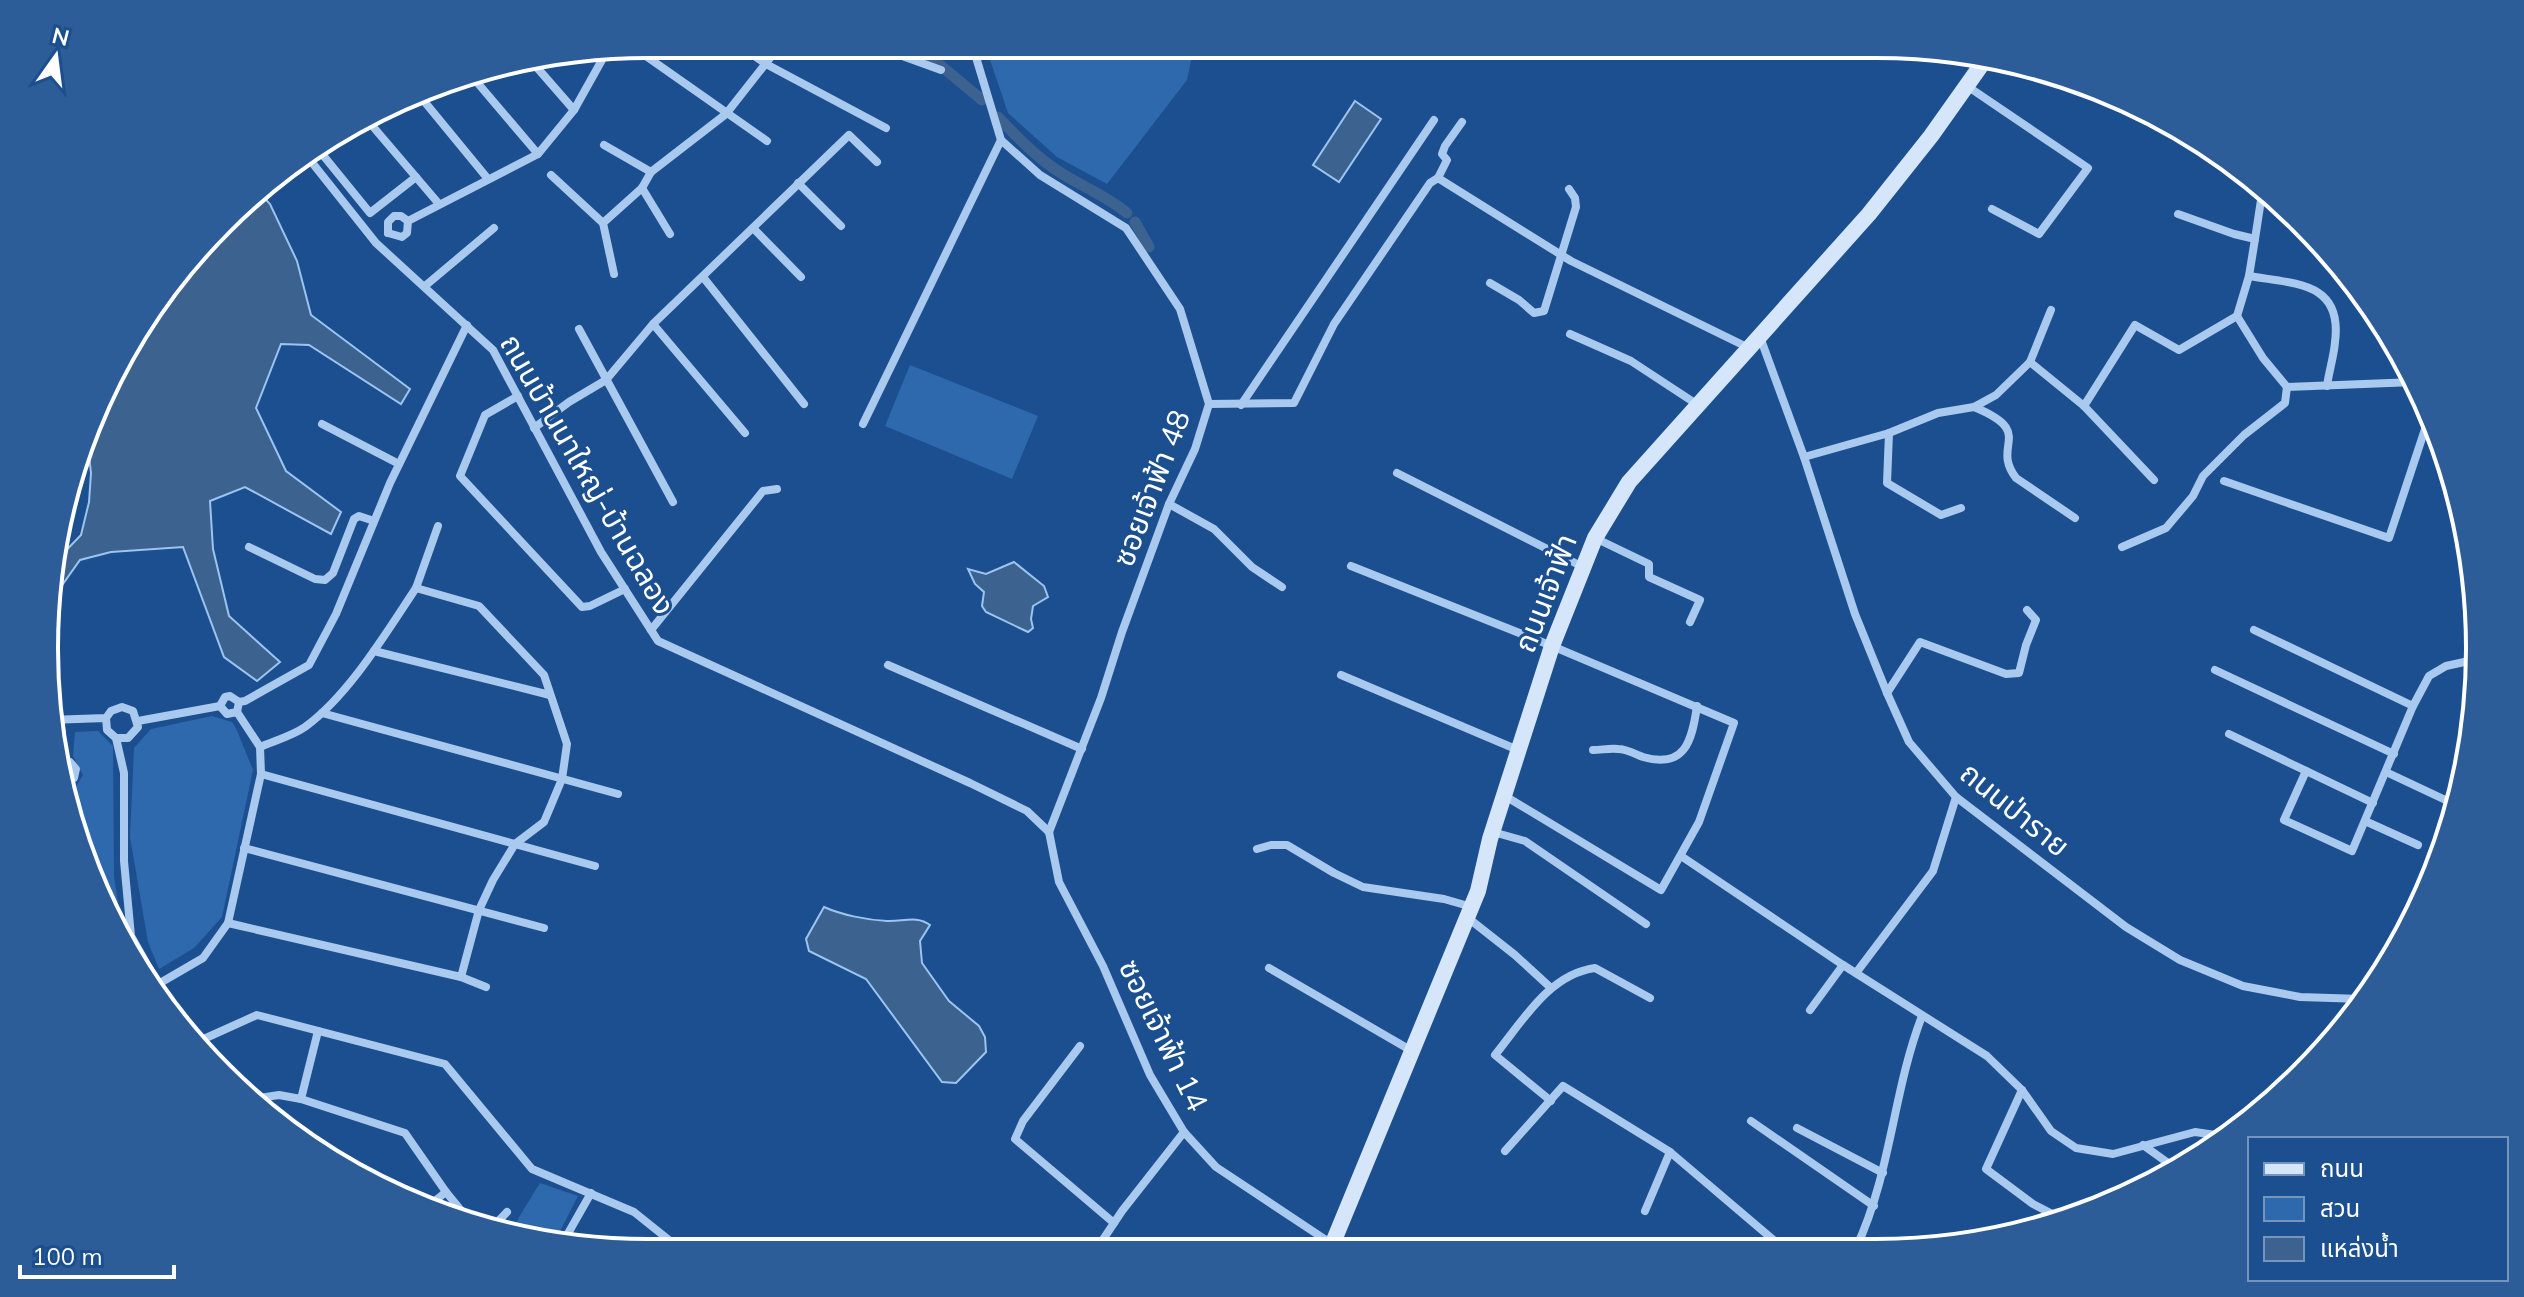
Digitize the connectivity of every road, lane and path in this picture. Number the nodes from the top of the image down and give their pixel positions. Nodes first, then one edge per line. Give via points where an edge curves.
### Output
1 (648, 58) edge
2 (757, 58) edge
3 (770, 58) edge
4 (908, 58) edge
5 (976, 58) edge
6 (602, 60) edge
7 (766, 64) junction
8 (1980, 67) edge
9 (538, 68) edge
10 (941, 70) dead end
11 (478, 83) edge
12 (1967, 86) junction
13 (425, 102) edge
14 (574, 110) junction
15 (726, 114) junction
16 (1434, 120) dead end
17 (1462, 122) dead end
18 (373, 126) edge
19 (886, 128) dead end
20 (1001, 140) junction
21 (767, 141) dead end
22 (604, 145) dead end
23 (538, 154) junction
24 (324, 156) edge
25 (877, 162) dead end
26 (313, 163) edge
27 (651, 172) junction
28 (551, 175) dead end
29 (416, 177) junction
30 (1438, 178) junction
31 (488, 179) junction
32 (798, 183) junction
33 (642, 188) junction
34 (1569, 189) dead end
35 (2261, 201) edge
36 (439, 204) junction
37 (1992, 209) dead end
38 (2178, 214) dead end
39 (408, 221) junction
40 (603, 223) junction
41 (841, 226) dead end
42 (494, 228) dead end
43 (753, 228) junction
44 (388, 233) junction
45 (670, 234) dead end
46 (2255, 239) junction
47 (376, 243) junction
48 (1561, 255) junction
49 (614, 274) dead end
50 (2249, 276) junction
51 (703, 277) junction
52 (801, 277) dead end
53 (1490, 283) dead end
54 (425, 286) junction
55 (2051, 310) dead end
56 (2237, 316) junction
57 (653, 324) junction
58 (467, 325) junction
59 (579, 329) dead end
60 (1570, 334) dead end
61 (1755, 343) junction
62 (2030, 362) junction
63 (606, 380) junction
64 (2403, 383) edge
65 (2327, 386) junction
66 (2287, 387) junction
67 (518, 396) junction
68 (804, 404) dead end
69 (1209, 404) junction
70 (1241, 405) junction
71 (1699, 405) junction
72 (2084, 406) junction
73 (1974, 407) junction
74 (322, 424) dead end
75 (863, 424) dead end
76 (534, 428) junction
77 (2424, 431) edge
78 (745, 433) dead end
79 (1889, 433) junction
80 (1804, 457) junction
81 (399, 464) junction
82 (1397, 473) dead end
83 (2154, 480) dead end
84 (2224, 481) dead end
85 (777, 489) dead end
86 (673, 502) dead end
87 (1169, 504) junction
88 (1961, 508) dead end
89 (2075, 518) dead end
90 (374, 521) junction
91 (438, 526) dead end
92 (1595, 538) junction
93 (249, 547) dead end
94 (2122, 547) dead end
95 (1351, 566) dead end
96 (1583, 567) junction
97 (1282, 587) dead end
98 (416, 588) junction
99 (625, 589) junction
100 (2027, 610) dead end
101 (1690, 622) dead end
102 (651, 630) junction
103 (2254, 630) dead end
104 (1552, 646) junction
105 (374, 651) junction
106 (2466, 662) edge
107 (888, 665) dead end
108 (2215, 670) dead end
109 (1341, 675) dead end
110 (1887, 693) junction
111 (550, 695) junction
112 (220, 706) junction
113 (1697, 706) junction
114 (2413, 706) junction
115 (238, 707) junction
116 (322, 713) junction
117 (106, 718) junction
118 (62, 720) edge
119 (138, 721) junction
120 (2229, 734) dead end
121 (116, 738) junction
122 (260, 747) junction
123 (1082, 749) junction
124 (1518, 750) junction
125 (1593, 750) dead end
126 (2394, 754) junction
127 (69, 764) edge
128 (2306, 771) junction
129 (2386, 772) junction
130 (261, 774) junction
131 (73, 779) edge
132 (562, 779) junction
133 (618, 794) dead end
134 (1505, 796) junction
135 (1956, 797) junction
136 (2446, 800) edge
137 (2373, 803) junction
138 (2365, 821) junction
139 (1049, 832) junction
140 (1493, 832) junction
141 (515, 844) junction
142 (2418, 845) dead end
143 (244, 848) junction
144 (1257, 849) dead end
145 (1681, 856) junction
146 (595, 866) dead end
147 (479, 910) junction
148 (1470, 912) junction
149 (228, 923) junction
150 (1646, 924) dead end
151 (544, 928) dead end
152 (131, 932) edge
153 (1843, 965) junction
154 (1269, 968) dead end
155 (1856, 973) junction
156 (461, 977) junction
157 (162, 982) edge
158 (486, 987) dead end
159 (1551, 988) junction
160 (1650, 998) dead end
161 (2351, 999) edge
162 (1810, 1010) dead end
163 (1922, 1016) junction
164 (318, 1031) junction
165 (205, 1038) edge
166 (1080, 1046) dead end
167 (1412, 1051) junction
168 (2022, 1090) junction
169 (265, 1097) edge
170 (301, 1099) junction
171 (1551, 1101) junction
172 (1751, 1121) dead end
173 (1797, 1128) dead end
174 (1184, 1132) junction
175 (2211, 1134) edge
176 (2143, 1145) junction
177 (1505, 1151) dead end
178 (1670, 1152) junction
179 (2167, 1162) edge
180 (1883, 1173) junction
181 (446, 1192) junction
182 (591, 1193) junction
183 (437, 1199) edge
184 (1874, 1206) junction
185 (459, 1208) edge
186 (1645, 1211) dead end
187 (507, 1212) dead end
188 (2050, 1213) edge
189 (500, 1220) edge
190 (1114, 1223) junction
191 (568, 1234) edge
192 (668, 1239) edge
193 (1103, 1239) edge
194 (1320, 1239) edge
195 (1334, 1239) edge
196 (1772, 1239) edge
197 (1861, 1239) edge

1 - 15 street
2 - 7 street
3 - 7 street
4 - 10 street
5 - 20 street
6 - 14 street
7 - 15 street
7 - 19 street
8 - 12 main road, ถนนเจ้าฟ้า
9 - 14 street
11 - 23 street
12 - 37 street via 2088,168 2039,234
12 - 61 main road, ถนนเจ้าฟ้า via 1869,214
13 - 31 street
14 - 23 street
15 - 21 street
15 - 27 street
16 - 70 street
17 - 30 street via 1445,146 1442,154 1447,160
18 - 29 street
20 - 69 street, ซอยเจ้าฟ้า 48 via 1040,175 1126,228 1180,309
20 - 75 street
22 - 27 street
23 - 31 street
24 - 29 street via 370,213
25 - 32 street via 849,135
26 - 47 street, ถนนบ้านนาใหญ่-บ้านฉลอง
27 - 33 street
28 - 40 street
29 - 36 street
30 - 48 street
30 - 70 street via 1334,324 1294,403
31 - 36 street
32 - 41 street
32 - 43 street
33 - 40 street
33 - 45 street
34 - 48 street via 1576,207
35 - 46 street
36 - 39 street
38 - 46 street
39 - 44 street via 402,237
39 - 44 street via 394,216
40 - 49 street
42 - 54 street
43 - 51 street
43 - 52 street
44 - 47 street
46 - 50 street
47 - 54 street, ถนนบ้านนาใหญ่-บ้านฉลอง
48 - 53 street via 1542,313
48 - 61 street
50 - 56 street
50 - 65 street via 2307,286 2334,306 2335,345
51 - 57 street
51 - 68 street
54 - 58 street, ถนนบ้านนาใหญ่-บ้านฉลอง
55 - 62 street
56 - 66 street
56 - 72 street via 2179,350 2135,325
57 - 63 street
57 - 78 street
58 - 67 street, ถนนบ้านนาใหญ่-บ้านฉลอง via 493,350
58 - 81 street
59 - 63 street
60 - 71 street via 1631,361
61 - 71 main road, ถนนเจ้าฟ้า
61 - 80 street, ถนนป่าราย
62 - 72 street
62 - 73 street via 1996,395
63 - 76 street
63 - 86 street
64 - 65 street
65 - 66 street
66 - 94 street via 2285,403 2203,476 2166,528
67 - 76 street, ถนนบ้านนาใหญ่-บ้านฉลอง
67 - 99 street via 485,415 460,476 582,607
69 - 70 street
69 - 87 street, ซอยเจ้าฟ้า 48
71 - 92 main road, ถนนเจ้าฟ้า via 1629,482
72 - 83 street
73 - 79 street via 1938,413
73 - 89 street via 2007,426 2007,460 2016,478
74 - 81 street
76 - 99 street, ถนนบ้านนาใหญ่-บ้านฉลอง
77 - 84 street via 2389,538
79 - 80 street
79 - 88 street via 1887,483 1941,515
80 - 110 street, ถนนป่าราย
81 - 90 street
82 - 96 street
85 - 102 street via 763,491
87 - 97 street via 1214,529 1252,567
87 - 123 street, ซอยเจ้าฟ้า 48
90 - 93 street via 354,519 333,573 325,580
90 - 115 street via 309,665
91 - 98 street
92 - 96 main road, ถนนเจ้าฟ้า
92 - 101 street via 1649,564 1649,577 1700,600
95 - 104 street
96 - 104 main road, ถนนเจ้าฟ้า
98 - 105 street
98 - 111 street via 479,606 544,675
99 - 102 street, ถนนบ้านนาใหญ่-บ้านฉลอง
100 - 110 street via 2036,620 2019,673 2006,674 1920,642
102 - 139 street, ถนนบ้านนาใหญ่-บ้านฉลอง via 658,641 1027,811
103 - 114 street
104 - 113 street
104 - 124 main road, ถนนเจ้าฟ้า
105 - 111 street
105 - 116 street
106 - 114 street via 2429,676
107 - 123 street
108 - 126 street
109 - 124 street
110 - 135 street, ถนนป่าราย via 1909,742
111 - 132 street via 567,744
112 - 115 street via 227,714
112 - 115 street via 230,696
112 - 119 street
113 - 125 street via 1691,741 1678,755 1655,760 1621,748
113 - 145 street via 1734,723 1699,822
114 - 126 street
115 - 122 street
116 - 122 street via 302,729
116 - 132 street
117 - 118 street
117 - 119 street via 122,707 133,711
117 - 121 street via 107,730
119 - 121 street via 132,736
120 - 128 street
121 - 152 street via 124,773
122 - 130 street
123 - 139 street, ซอยเจ้าฟ้า 48
124 - 134 main road, ถนนเจ้าฟ้า
126 - 129 street
127 - 131 street via 74,765
128 - 137 street
128 - 138 street via 2284,820 2352,851
129 - 136 street
129 - 137 street
130 - 141 street
130 - 143 street
132 - 133 street
132 - 141 street via 544,822
134 - 140 main road, ถนนเจ้าฟ้า
134 - 145 street via 1661,890
135 - 155 street via 1933,871
135 - 161 street, ถนนป่าราย via 2126,927 2180,960 2243,986 2300,997
137 - 138 street
138 - 142 street
139 - 174 street, ซอยเจ้าฟ้า 14 via 1059,882 1150,1075
140 - 148 main road, ถนนเจ้าฟ้า
140 - 150 street via 1525,841
141 - 146 street
141 - 147 street
143 - 147 street
143 - 149 street
144 - 148 street via 1287,845 1363,887 1444,899
145 - 153 street
147 - 151 street
147 - 156 street
148 - 159 street
148 - 167 main road, ถนนเจ้าฟ้า
149 - 156 street
149 - 157 street via 203,958
153 - 155 street
153 - 162 street
154 - 167 street
155 - 163 street
156 - 158 street
159 - 160 street via 1595,968
159 - 171 street via 1495,1055
163 - 168 street via 1987,1056
163 - 180 street via 1908,1052
164 - 165 street via 257,1015
164 - 170 street
164 - 182 street via 445,1064 532,1169
166 - 190 street via 1015,1139
167 - 195 main road, ถนนเจ้าฟ้า
168 - 176 street via 2051,1131 2076,1148 2113,1154
168 - 188 street via 1986,1169
169 - 170 street
170 - 181 street via 405,1133
171 - 177 street
171 - 178 street via 1563,1086
172 - 184 street
173 - 180 street
174 - 190 street
174 - 194 street, ซอยเจ้าฟ้า 14 via 1216,1167
175 - 176 street via 2195,1132
176 - 179 street
178 - 186 street
178 - 196 street
180 - 184 street
181 - 183 street
181 - 185 street
182 - 191 street
182 - 192 street via 634,1212
184 - 197 street
187 - 189 street
190 - 193 street

